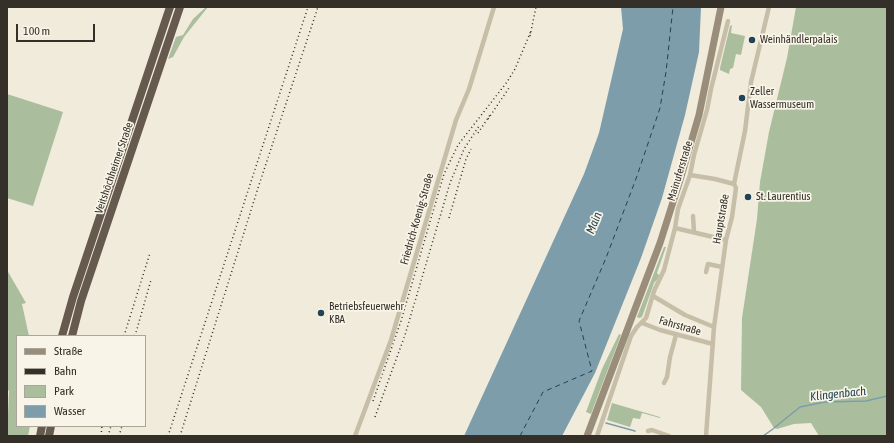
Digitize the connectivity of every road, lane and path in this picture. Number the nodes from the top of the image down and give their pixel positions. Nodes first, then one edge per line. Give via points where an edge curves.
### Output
1 (166, 7) edge
2 (170, 7) edge
3 (180, 7) edge
4 (494, 7) edge
5 (720, 7) edge
6 (769, 7) edge
7 (166, 17) junction
8 (728, 21) dead end
9 (690, 175) junction
10 (734, 184) junction
11 (693, 216) dead end
12 (674, 228) junction
13 (694, 232) junction
14 (726, 240) junction
15 (722, 267) junction
16 (706, 272) dead end
17 (653, 296) junction
18 (642, 323) junction
19 (714, 327) junction
20 (62, 335) edge
21 (72, 335) edge
22 (676, 335) junction
23 (713, 344) junction
24 (664, 383) dead end
25 (648, 431) dead end
26 (355, 436) edge
27 (587, 436) edge
28 (597, 436) edge
29 (669, 436) edge
30 (706, 436) edge

1 - 7 highway
2 - 7 highway, Veitshöchheimer Straße
3 - 21 highway, Veitshöchheimer Straße via 86,286
4 - 26 street, Friedrich-Koenig-Straße via 469,89 456,120 391,340
5 - 27 main road via 693,137 660,243
6 - 10 street, Hauptstraße via 751,82
7 - 20 highway, Veitshöchheimer Straße
8 - 9 street, Mainuferstraße
9 - 10 street
9 - 12 street, Mainuferstraße
10 - 14 street, Hauptstraße via 736,188 732,217
11 - 13 street
12 - 13 street
12 - 17 street, Mainuferstraße via 664,270
13 - 14 street
14 - 15 street, Hauptstraße
15 - 16 street via 708,264
15 - 19 street, Hauptstraße
17 - 18 street, Mainuferstraße
17 - 19 street via 685,315
18 - 22 street, Fahrstraße
18 - 28 street, Mainuferstraße via 631,336
19 - 23 street, Hauptstraße
22 - 23 street, Fahrstraße
22 - 24 street
23 - 30 street, Hauptstraße
25 - 29 street

